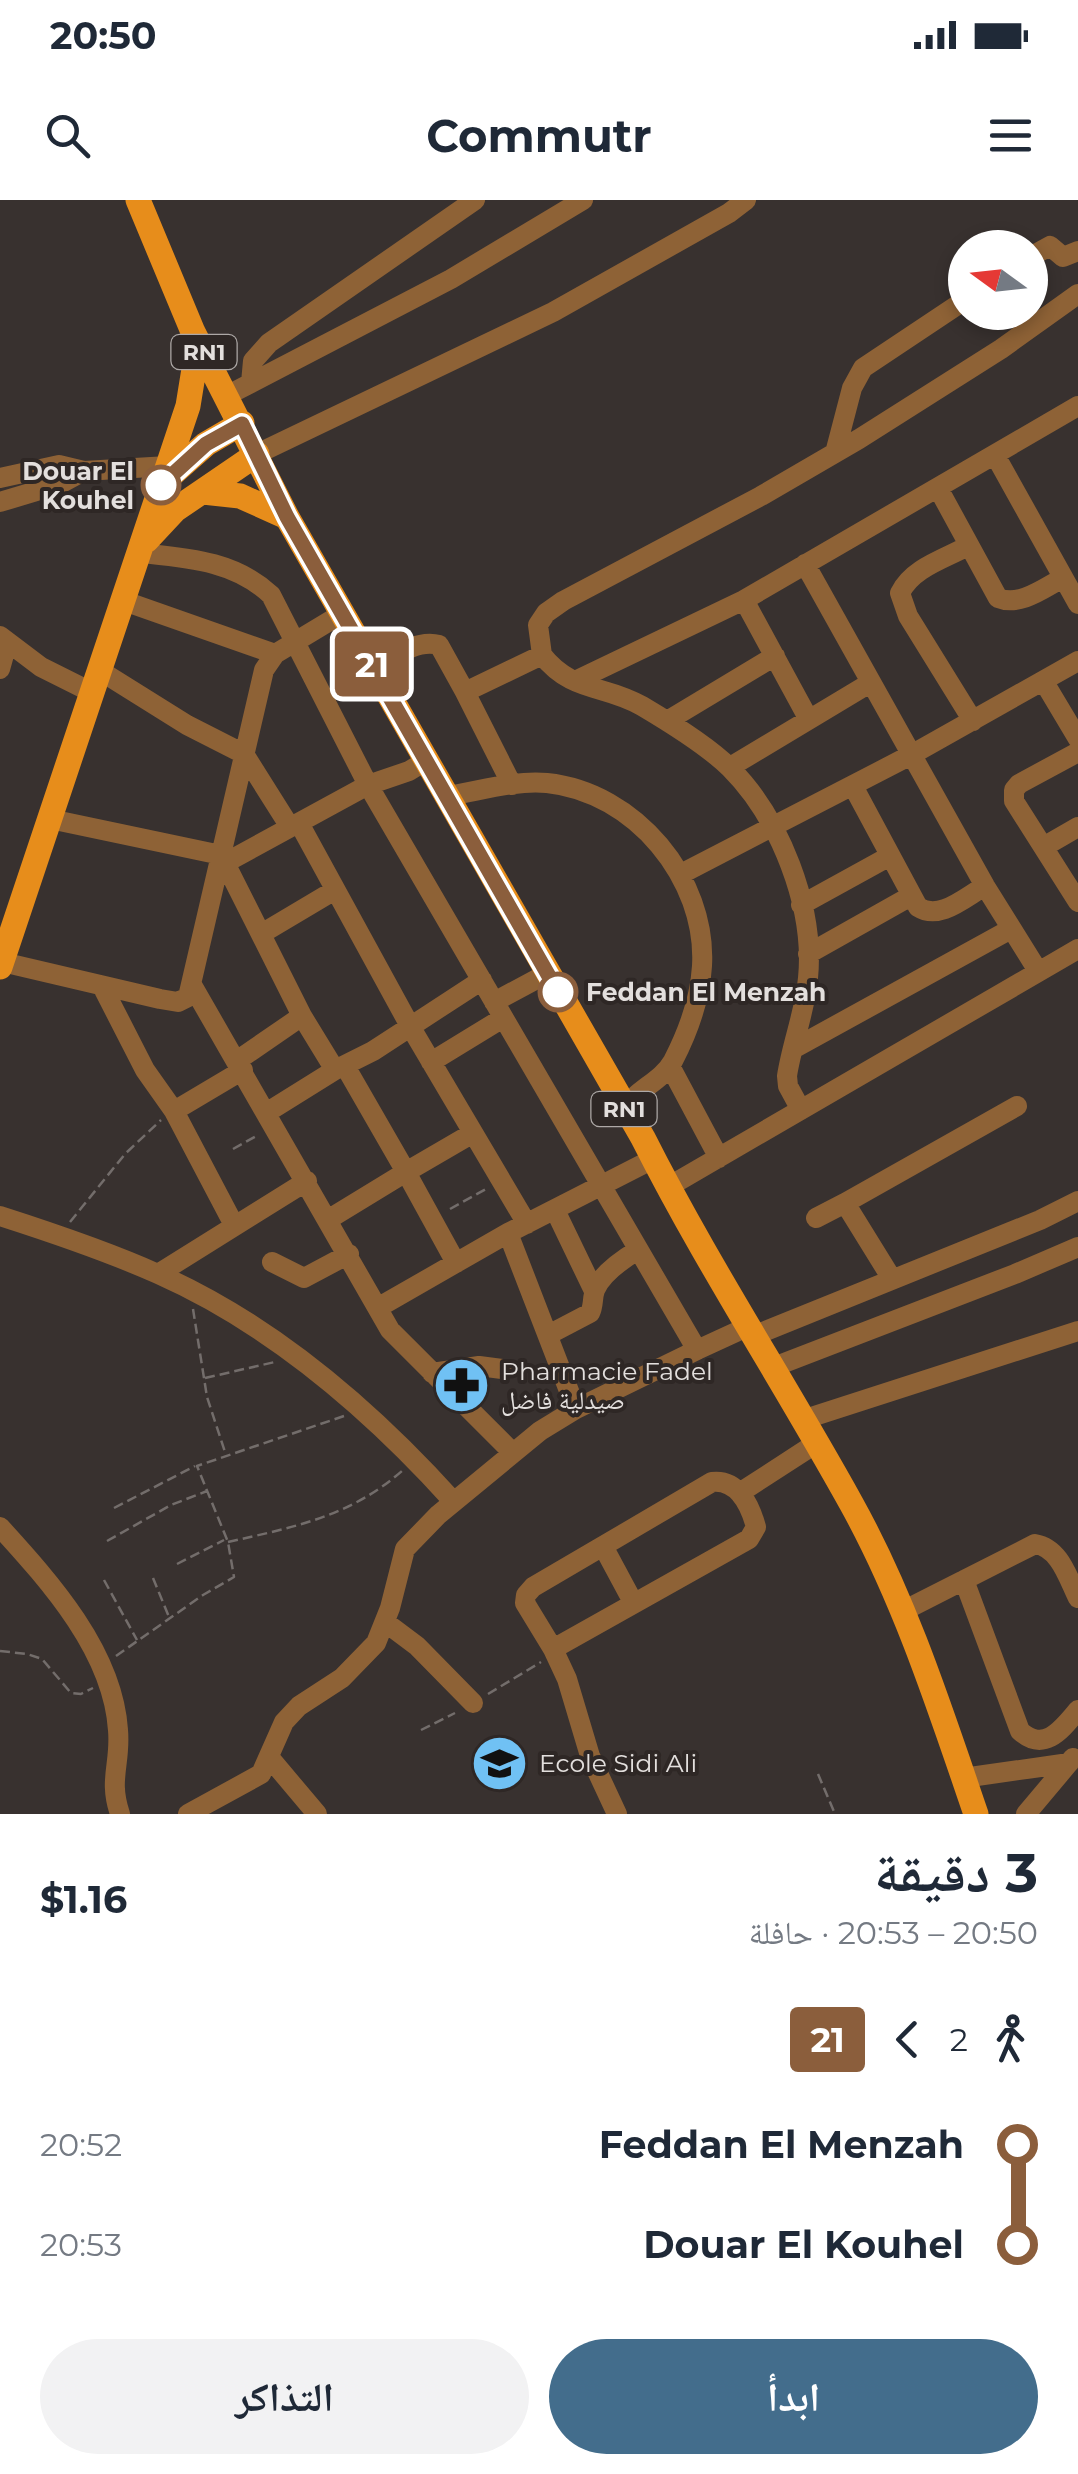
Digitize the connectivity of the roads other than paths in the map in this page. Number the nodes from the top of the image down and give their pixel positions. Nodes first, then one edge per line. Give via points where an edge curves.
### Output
1 (138, 200) edge
2 (475, 200) edge
3 (583, 200) edge
4 (732, 204) edge
5 (1048, 247) edge
6 (1078, 251) edge
7 (1078, 294) edge
8 (948, 311) edge
9 (193, 332) junction
10 (252, 383) junction
11 (226, 396) junction
12 (1078, 406) edge
13 (242, 424) junction
14 (835, 453) junction
15 (257, 454) junction
16 (994, 454) junction
17 (84, 472) junction
18 (164, 476) junction
19 (0, 478) edge
20 (938, 488) junction
21 (203, 492) junction
22 (0, 502) edge
23 (287, 517) junction
24 (968, 546) junction
25 (143, 548) junction
26 (805, 564) junction
27 (1064, 578) junction
28 (744, 600) junction
29 (124, 601) junction
30 (1078, 604) edge
31 (343, 613) junction
32 (4, 640) edge
33 (295, 640) junction
34 (275, 654) junction
35 (542, 655) junction
36 (775, 656) junction
37 (1078, 660) edge
38 (374, 668) junction
39 (0, 669) edge
40 (95, 681) junction
41 (575, 681) junction
42 (1044, 682) junction
43 (870, 683) junction
44 (465, 692) junction
45 (808, 718) junction
46 (973, 720) junction
47 (666, 721) junction
48 (1078, 739) edge
49 (1078, 752) edge
50 (244, 754) junction
51 (911, 755) junction
52 (428, 760) junction
53 (730, 767) junction
54 (368, 785) junction
55 (512, 785) junction
56 (853, 786) junction
57 (448, 796) junction
58 (50, 819) junction
59 (294, 825) junction
60 (1078, 827) edge
61 (774, 828) junction
62 (1045, 846) junction
63 (890, 856) junction
64 (223, 859) junction
65 (682, 874) junction
66 (985, 886) junction
67 (335, 890) junction
68 (911, 896) junction
69 (1078, 902) edge
70 (801, 905) junction
71 (1011, 928) junction
72 (261, 934) junction
73 (5, 935) edge
74 (1078, 949) edge
75 (808, 954) junction
76 (1, 964) edge
77 (1038, 971) junction
78 (548, 973) junction
79 (482, 980) junction
80 (192, 985) junction
81 (102, 986) junction
82 (498, 1010) junction
83 (302, 1016) junction
84 (410, 1026) junction
85 (793, 1049) junction
86 (431, 1062) junction
87 (240, 1065) junction
88 (670, 1066) junction
89 (340, 1068) junction
90 (1017, 1106) dead end
91 (624, 1108) junction
92 (801, 1110) junction
93 (174, 1111) junction
94 (270, 1120) junction
95 (472, 1133) junction
96 (719, 1158) junction
97 (653, 1159) junction
98 (406, 1172) junction
99 (307, 1181) junction
100 (668, 1187) junction
101 (601, 1188) junction
102 (1078, 1201) edge
103 (845, 1203) junction
104 (554, 1210) junction
105 (0, 1216) edge
106 (816, 1218) dead end
107 (329, 1219) junction
108 (234, 1225) junction
109 (517, 1229) junction
110 (1078, 1247) edge
111 (638, 1250) junction
112 (349, 1254) junction
113 (272, 1262) dead end
114 (456, 1262) junction
115 (158, 1274) junction
116 (892, 1278) junction
117 (594, 1291) junction
118 (378, 1307) junction
119 (1078, 1331) edge
120 (750, 1332) junction
121 (548, 1336) junction
122 (697, 1350) junction
123 (771, 1368) junction
124 (502, 1369) dead end
125 (432, 1373) junction
126 (576, 1408) junction
127 (802, 1420) junction
128 (815, 1444) junction
129 (512, 1452) junction
130 (741, 1492) junction
131 (453, 1501) junction
132 (0, 1527) edge
133 (604, 1548) junction
134 (964, 1580) junction
135 (1078, 1598) edge
136 (633, 1602) junction
137 (903, 1611) junction
138 (385, 1622) junction
139 (554, 1651) junction
140 (473, 1703) road end
141 (1078, 1710) edge
142 (269, 1757) junction
143 (1073, 1758) edge
144 (964, 1778) junction
145 (120, 1814) edge
146 (188, 1814) edge
147 (317, 1814) edge
148 (617, 1814) edge
149 (976, 1814) edge
150 (1026, 1814) edge

1 - 9 main road, RN1
2 - 10 street via 269,343 252,361
3 - 10 street via 452,279
4 - 15 street via 553,312
5 - 6 street via 1064,257
7 - 14 street
8 - 14 street via 863,368
9 - 11 main road, RN1
9 - 18 main road via 191,389
10 - 11 street
11 - 13 main road, RN1
12 - 16 street
13 - 15 main road, RN1
13 - 18 main road
14 - 35 street via 546,613 538,626
15 - 21 main road
15 - 23 main road, RN1
16 - 20 street
16 - 27 street
17 - 18 street
17 - 19 street via 59,465
17 - 22 street
18 - 25 main road
20 - 24 street
20 - 26 street
21 - 23 main road via 240,496
21 - 25 main road via 175,510
23 - 31 main road, RN1
24 - 27 street via 1004,601
24 - 46 street via 917,572 900,593
25 - 29 main road
25 - 33 street via 213,562 245,576 271,596
26 - 28 street
26 - 43 street
27 - 30 street
28 - 36 street
28 - 41 street
29 - 34 street
29 - 40 main road
31 - 33 street
31 - 38 main road, RN1
32 - 39 street
32 - 40 street via 56,676
33 - 34 street
33 - 54 street
34 - 50 street via 260,680
35 - 41 street via 561,677
35 - 44 street
36 - 45 street
36 - 47 street
37 - 42 street
38 - 44 street via 429,643 438,646
38 - 52 main road, RN1
40 - 50 street
40 - 58 main road
41 - 47 street
42 - 46 street
42 - 48 street
43 - 45 street
43 - 51 street
44 - 55 street
45 - 53 street
46 - 51 street
47 - 53 street
49 - 62 street via 1014,790 1014,801
50 - 59 street
50 - 64 street
51 - 56 street
51 - 66 street
52 - 54 street
52 - 57 main road, RN1
53 - 61 street
54 - 59 street
54 - 79 street
55 - 57 street
55 - 65 street via 546,783 614,807
56 - 61 street
56 - 63 street
57 - 78 main road, RN1
58 - 64 street
58 - 73 main road
59 - 64 street
59 - 67 street
60 - 62 street
61 - 65 street
61 - 70 street
62 - 69 street
63 - 68 street
63 - 70 street
64 - 72 street
64 - 80 street
65 - 88 street via 700,931 702,965 696,1002
66 - 68 street via 934,913 918,908
66 - 71 street
67 - 72 street
67 - 84 street
68 - 75 street
70 - 75 street
71 - 77 street
71 - 85 street
72 - 83 street
73 - 76 main road
74 - 77 street
75 - 85 street
76 - 81 street
77 - 92 street
78 - 82 street
78 - 91 main road, RN1
79 - 82 street
79 - 84 street
80 - 81 street via 178,1002
80 - 87 street
81 - 93 street
82 - 86 street
82 - 101 street
83 - 87 street
83 - 89 street
84 - 86 street
84 - 89 street
85 - 92 street via 788,1086
86 - 95 street
87 - 93 street
87 - 94 street
88 - 91 street
88 - 96 street
89 - 94 street
89 - 98 street
90 - 103 street
91 - 97 main road, RN1
92 - 96 street
93 - 108 street
94 - 99 street
95 - 98 street
95 - 109 street via 501,1180
96 - 100 street
97 - 100 main road, RN1
97 - 101 street
98 - 107 street
98 - 114 street
99 - 107 street
99 - 108 street
100 - 120 main road, RN1
101 - 104 street
101 - 111 street
102 - 116 street
103 - 106 street
103 - 116 street
104 - 109 street
104 - 117 street
105 - 115 street
107 - 112 street
108 - 115 street
109 - 114 street
109 - 121 street
110 - 123 street
111 - 117 street
111 - 122 street
112 - 113 street via 304,1278
112 - 118 street
114 - 118 street
115 - 131 street via 340,1388
116 - 120 street
117 - 121 street via 590,1313
118 - 125 street via 390,1330
119 - 127 street
120 - 122 street
120 - 123 main road, RN1
121 - 126 street
122 - 126 street
123 - 127 main road, RN1
124 - 125 street
125 - 129 street
126 - 129 street
127 - 128 main road, RN1
128 - 130 street
128 - 137 main road, RN1
129 - 131 street
130 - 133 street via 712,1482
130 - 136 street via 756,1527 749,1539
131 - 138 street via 405,1549
132 - 145 street via 62,1602 105,1673 119,1733 112,1786
133 - 136 street
133 - 139 street via 526,1595
134 - 135 street via 1042,1544 1056,1555
134 - 137 street
134 - 141 street via 1020,1732 1048,1740
136 - 139 street
137 - 144 main road, RN1
138 - 140 street
138 - 142 street via 358,1664 284,1722
139 - 148 street
142 - 146 street via 257,1778
142 - 147 street
143 - 144 street
143 - 150 street
144 - 149 main road, RN1

